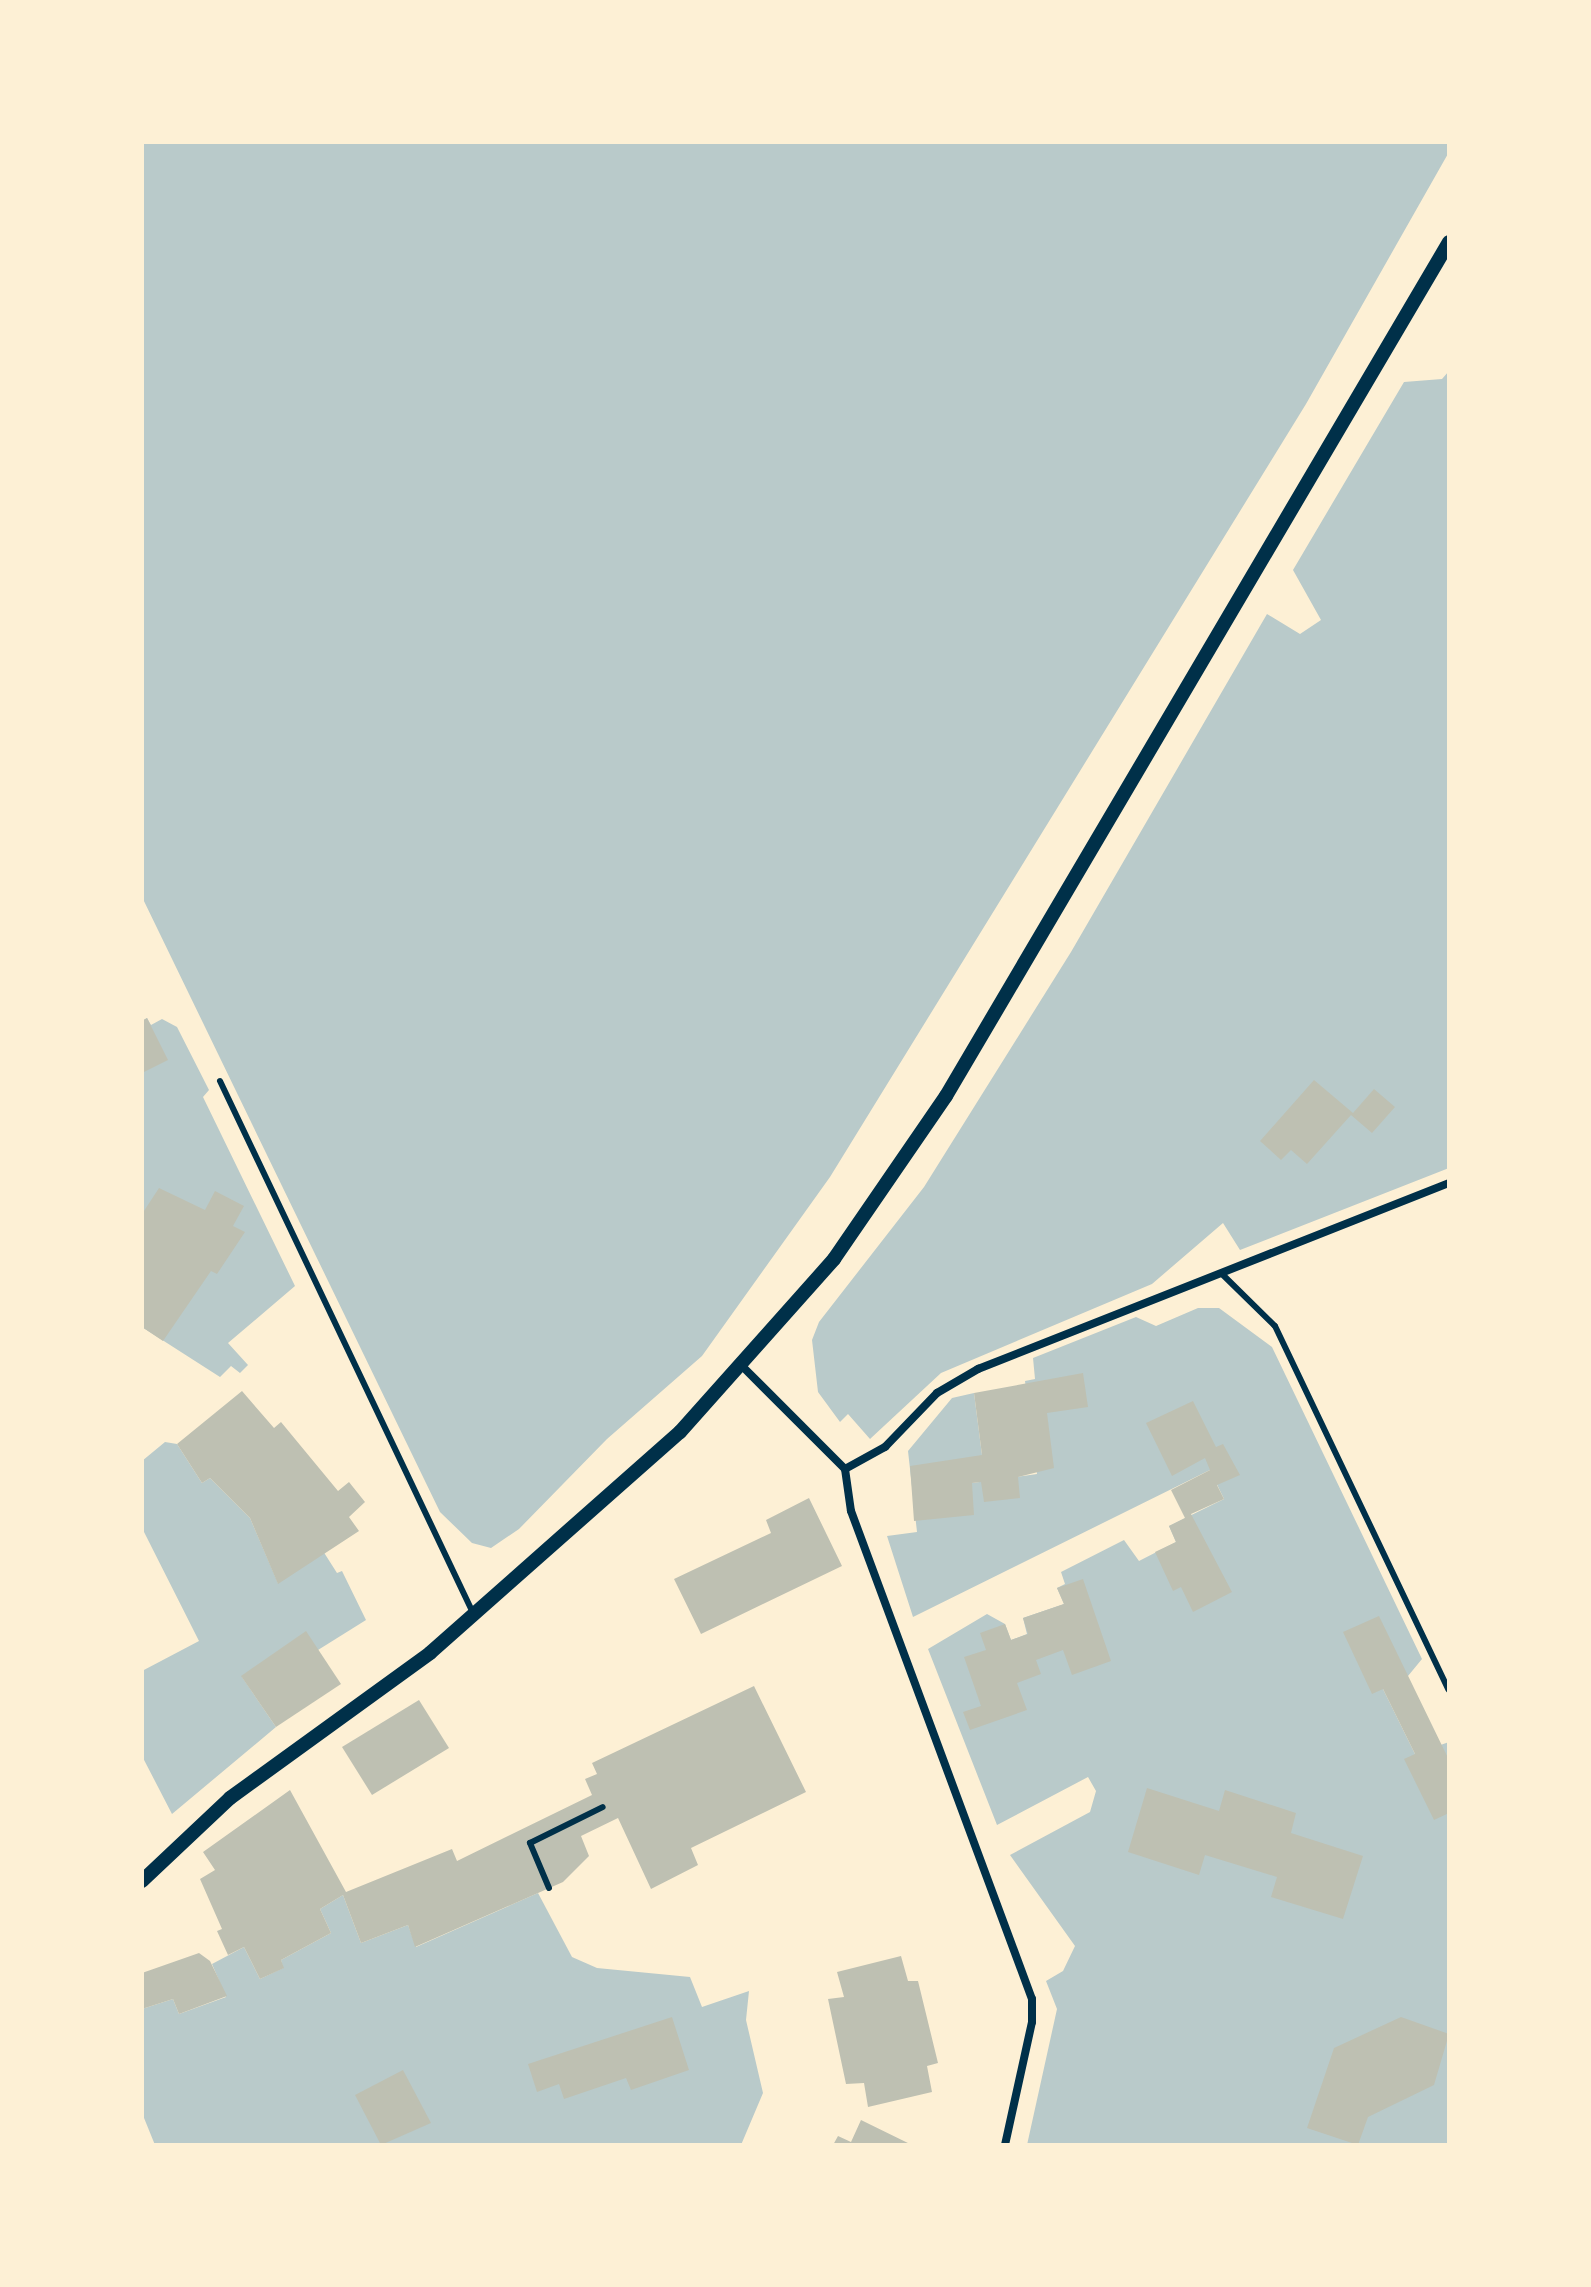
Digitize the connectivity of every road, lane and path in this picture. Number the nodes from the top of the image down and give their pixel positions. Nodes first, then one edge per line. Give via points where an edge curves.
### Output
1 (1449, 242) edge
2 (220, 1081) dead end
3 (1449, 1183) edge
4 (1222, 1274) junction
5 (742, 1366) junction
6 (845, 1469) junction
7 (474, 1615) junction
8 (1449, 1690) edge
9 (603, 1807) dead end
10 (142, 1881) edge
11 (549, 1888) dead end
12 (1005, 2145) edge

1 - 5 street via 913,1148 834,1259
2 - 7 lane
3 - 4 street
4 - 6 street via 978,1369 937,1393 885,1447
4 - 8 lane via 1275,1326
5 - 6 street
5 - 7 street via 680,1432
6 - 12 street via 851,1511 1032,1999 1032,2022
7 - 10 street via 230,1798
9 - 11 lane via 530,1843

